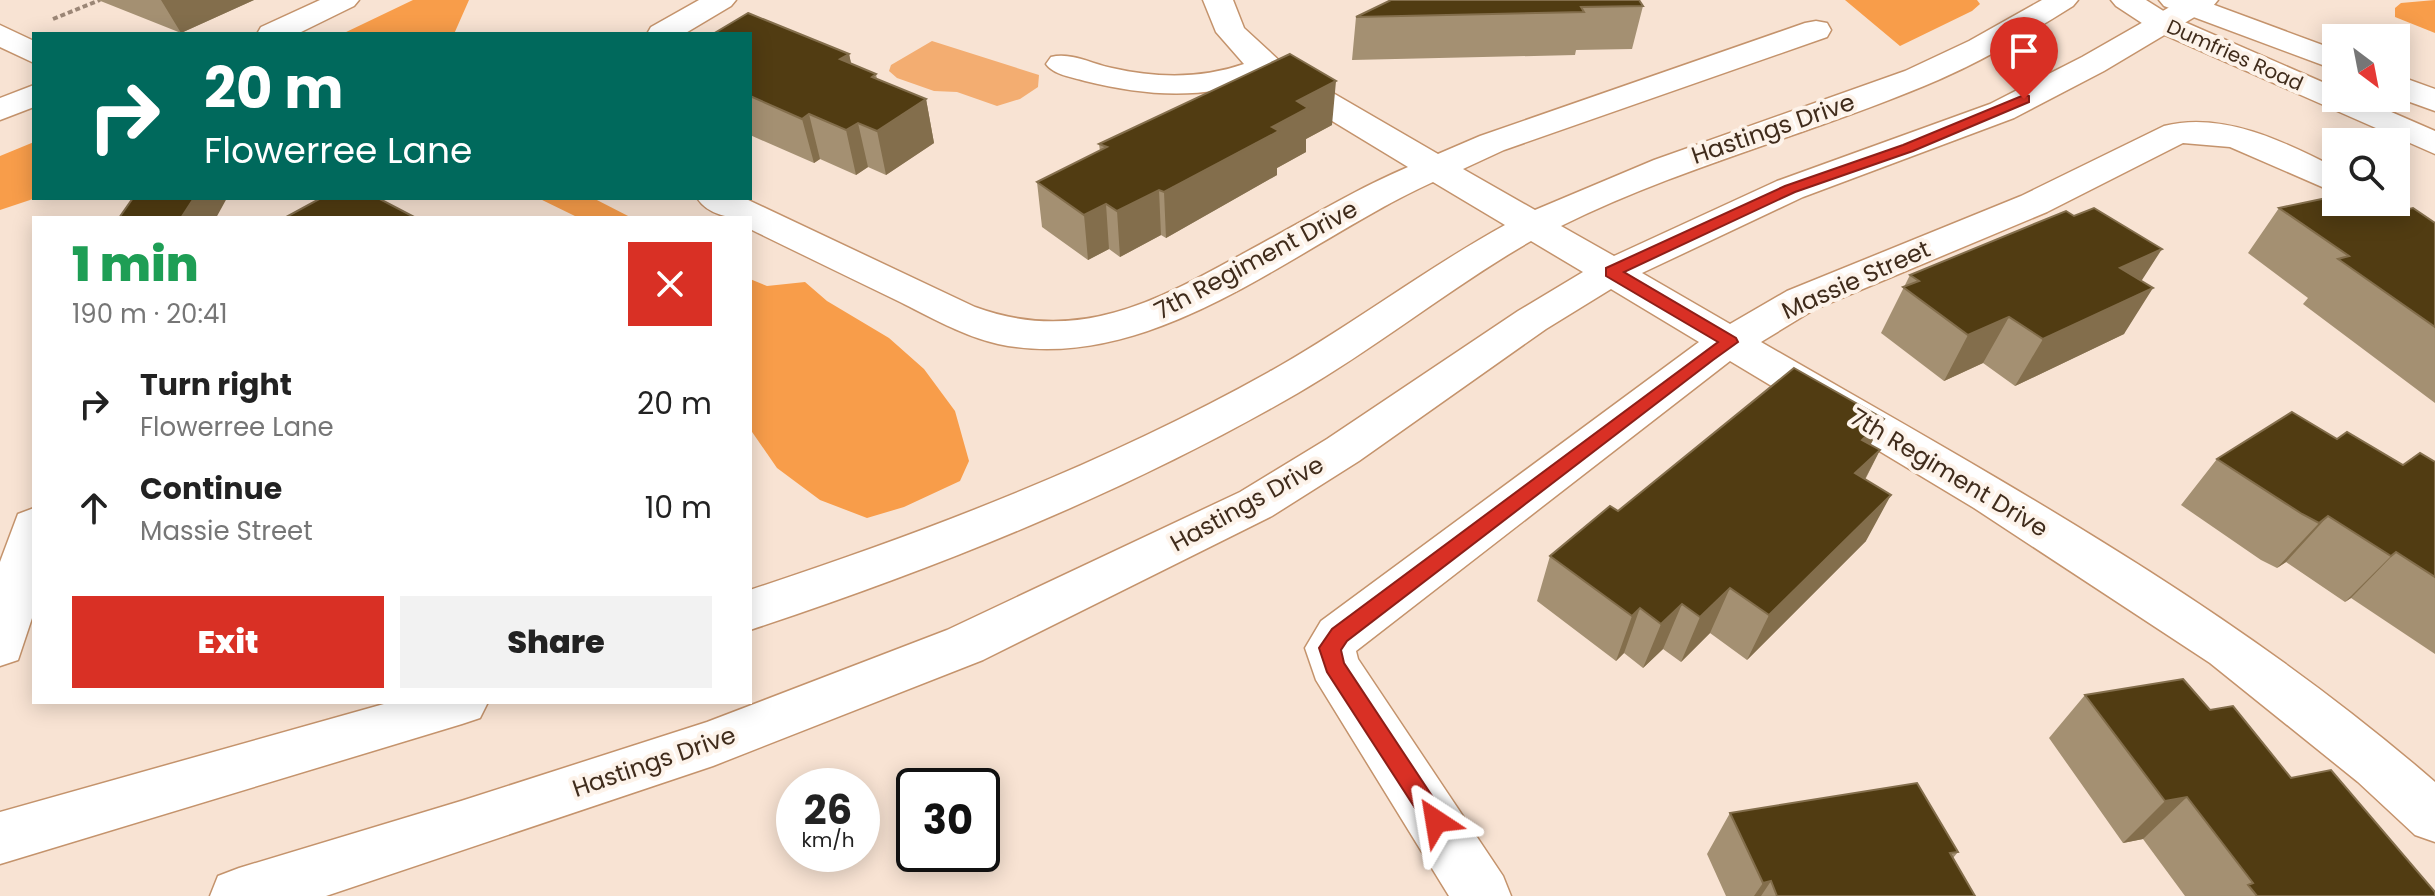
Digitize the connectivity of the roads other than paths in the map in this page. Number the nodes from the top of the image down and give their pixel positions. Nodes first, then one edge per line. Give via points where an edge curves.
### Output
1 (344, 0) edge
2 (721, 0) edge
3 (1218, 0) edge
4 (2063, 0) edge
5 (2126, 0) edge
6 (2183, 7) edge
7 (1816, 30) dead end
8 (276, 32) edge
9 (665, 32) edge
10 (0, 34) edge
11 (32, 53) edge
12 (2322, 56) edge
13 (1062, 64) dead end
14 (1267, 67) junction
15 (2410, 91) edge
16 (32, 96) edge
17 (2435, 101) edge
18 (0, 110) edge
19 (2435, 144) edge
20 (1436, 168) junction
21 (2322, 175) edge
22 (719, 200) edge
23 (1534, 225) junction
24 (1612, 272) junction
25 (1730, 342) junction
26 (32, 533) edge
27 (752, 609) edge
28 (0, 645) edge
29 (456, 704) edge
30 (2435, 817) edge
31 (0, 838) edge
32 (239, 896) edge
33 (1482, 896) edge

1 - 8 street
2 - 9 street
3 - 14 street, 7th Regiment Drive via 1235,41
4 - 23 street, Hastings Drive via 2011,33 1895,87 1679,161
5 - 6 street, Dumfries Road
6 - 12 street, Dumfries Road
6 - 19 street, Dumfries Road
6 - 24 street, Hastings Drive via 2093,64 2002,111 1790,189
7 - 20 street via 1506,138
10 - 11 street
13 - 14 street via 1117,81 1165,87 1214,84
14 - 20 street, 7th Regiment Drive
15 - 17 street
16 - 18 street
20 - 22 street, 7th Regiment Drive via 1381,192 1160,313 1097,331 1046,334 1001,331 961,316
20 - 23 street, 7th Regiment Drive
21 - 25 street, Massie Street via 2242,137 2176,133 2034,204 1801,300
23 - 24 street, 7th Regiment Drive
23 - 27 street, Hastings Drive via 1287,380 1170,442 1016,514 885,566
24 - 25 street, 7th Regiment Drive
24 - 32 street, Hastings Drive via 1256,504 965,645 713,743
25 - 30 street, 7th Regiment Drive via 1990,496 2228,648
25 - 33 street, Massie Street via 1339,635 1330,648 1334,665
26 - 28 street
29 - 31 street

